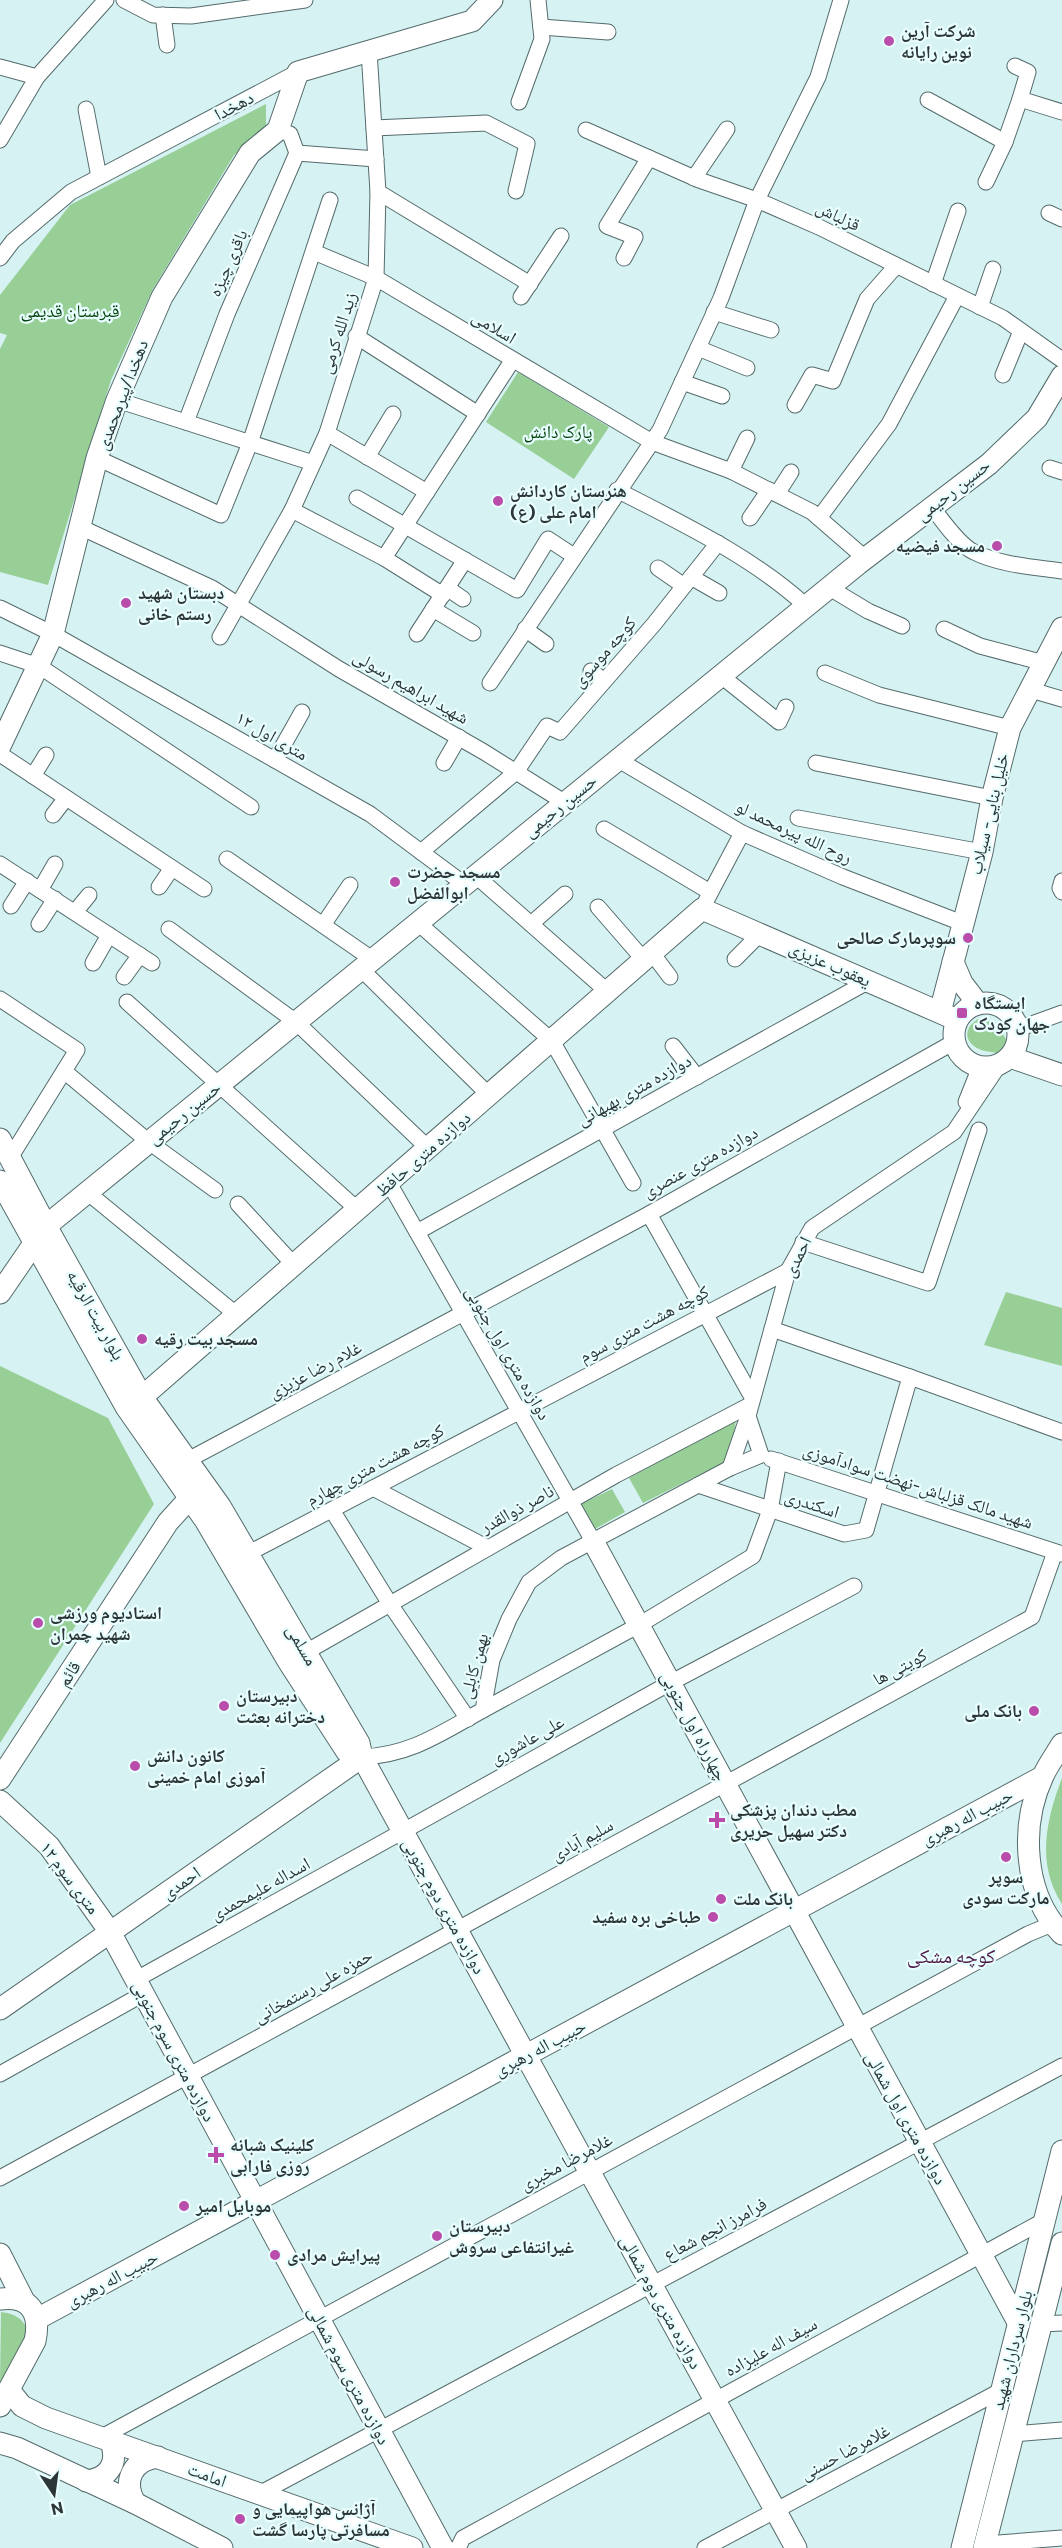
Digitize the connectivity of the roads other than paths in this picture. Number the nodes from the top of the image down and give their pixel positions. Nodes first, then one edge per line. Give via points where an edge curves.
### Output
1 (106, 0) edge
2 (124, 0) edge
3 (204, 0) edge
4 (305, 0) edge
5 (492, 0) edge
6 (538, 0) edge
7 (841, 0) edge
8 (163, 15) junction
9 (191, 16) junction
10 (541, 27) junction
11 (608, 32) dead end
12 (166, 45) dead end
13 (369, 51) junction
14 (1015, 66) dead end
15 (0, 67) edge
16 (298, 72) junction
17 (37, 76) junction
18 (1020, 99) junction
19 (928, 100) dead end
20 (519, 102) dead end
21 (86, 109) dead end
22 (1062, 112) edge
23 (374, 128) junction
24 (728, 129) dead end
25 (278, 130) junction
26 (586, 130) dead end
27 (0, 140) edge
28 (1005, 142) junction
29 (297, 153) junction
30 (649, 158) junction
31 (376, 159) junction
32 (99, 177) junction
33 (694, 178) junction
34 (986, 182) dead end
35 (516, 191) dead end
36 (378, 192) junction
37 (330, 200) dead end
38 (757, 200) junction
39 (958, 211) dead end
40 (561, 236) dead end
41 (314, 252) junction
42 (0, 258) edge
43 (624, 258) dead end
44 (896, 266) junction
45 (993, 269) dead end
46 (376, 278) junction
47 (530, 284) junction
48 (933, 284) junction
49 (957, 296) junction
50 (521, 297) dead end
51 (980, 307) junction
52 (714, 312) junction
53 (771, 330) dead end
54 (1021, 331) junction
55 (357, 336) junction
56 (698, 348) junction
57 (1062, 360) edge
58 (512, 361) junction
59 (747, 368) dead end
60 (1003, 375) dead end
61 (1062, 376) edge
62 (682, 382) junction
63 (722, 396) dead end
64 (117, 400) junction
65 (795, 405) dead end
66 (393, 414) dead end
67 (478, 414) junction
68 (186, 422) junction
69 (327, 433) junction
70 (747, 438) dead end
71 (250, 442) junction
72 (652, 442) junction
73 (367, 457) junction
74 (97, 458) junction
75 (313, 463) junction
76 (731, 471) junction
77 (791, 472) dead end
78 (617, 490) junction
79 (427, 492) junction
80 (773, 492) junction
81 (357, 498) dead end
82 (932, 507) junction
83 (292, 510) junction
84 (750, 518) dead end
85 (819, 518) junction
86 (404, 526) junction
87 (80, 527) junction
88 (718, 543) junction
89 (574, 556) junction
90 (384, 558) junction
91 (865, 558) junction
92 (465, 560) junction
93 (658, 568) dead end
94 (1062, 571) edge
95 (688, 581) junction
96 (828, 587) junction
97 (445, 591) junction
98 (719, 593) dead end
99 (463, 599) dead end
100 (239, 606) junction
101 (806, 606) junction
102 (0, 608) edge
103 (433, 609) junction
104 (902, 626) dead end
105 (525, 629) junction
106 (944, 629) dead end
107 (472, 633) dead end
108 (1061, 633) edge
109 (53, 634) junction
110 (417, 634) dead end
111 (220, 637) dead end
112 (546, 644) dead end
113 (0, 653) edge
114 (1044, 663) junction
115 (39, 666) junction
116 (591, 671) dead end
117 (825, 673) dead end
118 (720, 675) junction
119 (604, 681) junction
120 (490, 683) dead end
121 (1031, 690) junction
122 (1062, 699) edge
123 (786, 707) dead end
124 (302, 711) dead end
125 (1010, 728) junction
126 (459, 737) junction
127 (0, 746) edge
128 (0, 754) edge
129 (46, 755) dead end
130 (617, 759) junction
131 (275, 760) junction
132 (444, 763) dead end
133 (816, 763) dead end
134 (516, 772) junction
135 (33, 776) junction
136 (66, 798) junction
137 (992, 798) junction
138 (564, 802) junction
139 (251, 807) dead end
140 (53, 815) dead end
141 (798, 818) dead end
142 (604, 829) dead end
143 (742, 833) junction
144 (422, 852) junction
145 (982, 852) junction
146 (227, 859) dead end
147 (0, 864) edge
148 (55, 864) dead end
149 (172, 868) junction
150 (470, 879) junction
151 (27, 881) junction
152 (1062, 881) edge
153 (350, 885) dead end
154 (159, 887) dead end
155 (204, 889) dead end
156 (40, 890) junction
157 (1062, 892) edge
158 (565, 894) dead end
159 (90, 895) dead end
160 (55, 899) junction
161 (706, 901) junction
162 (11, 906) dead end
163 (598, 907) dead end
164 (75, 912) junction
165 (417, 922) junction
166 (962, 923) junction
167 (39, 924) dead end
168 (531, 924) junction
169 (323, 925) junction
170 (169, 929) dead end
171 (760, 934) junction
172 (109, 935) junction
173 (648, 956) junction
174 (735, 959) dead end
175 (953, 962) junction
176 (93, 963) dead end
177 (367, 964) junction
178 (670, 977) dead end
179 (124, 978) dead end
180 (869, 981) junction
181 (608, 992) junction
182 (0, 999) edge
183 (127, 1002) dead end
184 (978, 1004) junction
185 (1062, 1014) edge
186 (948, 1016) junction
187 (296, 1022) junction
188 (552, 1041) junction
189 (954, 1042) junction
190 (673, 1046) dead end
191 (1005, 1052) junction
192 (1062, 1060) edge
193 (64, 1071) junction
194 (1062, 1075) edge
195 (697, 1077) junction
196 (220, 1084) junction
197 (490, 1096) junction
198 (602, 1130) junction
199 (979, 1130) dead end
200 (0, 1139) edge
201 (149, 1142) junction
202 (429, 1149) junction
203 (10, 1158) junction
204 (633, 1183) dead end
205 (389, 1184) junction
206 (1, 1188) edge
207 (215, 1190) dead end
208 (87, 1192) junction
209 (238, 1204) dead end
210 (358, 1210) junction
211 (649, 1214) junction
212 (46, 1226) junction
213 (417, 1232) junction
214 (803, 1242) junction
215 (33, 1245) junction
216 (294, 1265) junction
217 (788, 1271) junction
218 (0, 1293) edge
219 (463, 1313) junction
220 (705, 1314) junction
221 (237, 1315) junction
222 (772, 1329) junction
223 (910, 1377) junction
224 (142, 1397) junction
225 (750, 1406) junction
226 (519, 1412) junction
227 (1062, 1432) edge
228 (761, 1455) junction
229 (186, 1461) junction
230 (779, 1461) junction
231 (730, 1468) junction
232 (698, 1485) junction
233 (373, 1488) junction
234 (196, 1491) junction
235 (877, 1493) junction
236 (570, 1502) junction
237 (332, 1510) junction
238 (770, 1510) junction
239 (593, 1541) junction
240 (488, 1548) junction
241 (249, 1553) junction
242 (1058, 1553) edge
243 (854, 1586) dead end
244 (390, 1604) junction
245 (639, 1625) junction
246 (306, 1652) junction
247 (670, 1683) junction
248 (483, 1710) junction
249 (468, 1719) junction
250 (1062, 1744) edge
251 (362, 1757) junction
252 (1042, 1777) junction
253 (0, 1779) edge
254 (725, 1784) junction
255 (0, 1801) edge
256 (403, 1832) junction
257 (794, 1911) junction
258 (1057, 1929) edge
259 (457, 1930) junction
260 (110, 1932) junction
261 (139, 1987) junction
262 (0, 2009) edge
263 (857, 2027) junction
264 (526, 2055) junction
265 (1062, 2066) edge
266 (0, 2074) edge
267 (188, 2076) junction
268 (920, 2142) junction
269 (1062, 2151) edge
270 (590, 2172) junction
271 (0, 2178) edge
272 (255, 2201) junction
273 (1045, 2220) junction
274 (1062, 2243) edge
275 (0, 2254) edge
276 (981, 2255) junction
277 (1058, 2269) edge
278 (651, 2284) junction
279 (0, 2299) edge
280 (24, 2301) junction
281 (37, 2319) junction
282 (319, 2319) junction
283 (1019, 2324) junction
284 (1052, 2324) edge
285 (1002, 2390) junction
286 (4, 2398) edge
287 (715, 2400) junction
288 (379, 2430) junction
289 (1062, 2430) edge
290 (1013, 2434) junction
291 (106, 2440) junction
292 (0, 2443) edge
293 (158, 2457) junction
294 (86, 2481) junction
295 (259, 2494) junction
296 (135, 2503) junction
297 (775, 2511) junction
298 (1062, 2538) edge
299 (985, 2546) edge
300 (222, 2548) edge
301 (412, 2548) edge
302 (443, 2548) edge
303 (458, 2548) edge
304 (705, 2548) edge
305 (796, 2548) edge
306 (962, 2548) edge

1 - 17 street
2 - 8 street via 153,15
3 - 9 street
4 - 9 street
5 - 13 main road, دهخدا via 472,21
6 - 10 street
7 - 38 street via 818,77
8 - 9 street
8 - 12 street
10 - 11 street
10 - 20 street via 543,39
13 - 16 main road, دهخدا
13 - 23 street, زید الله کرمی
14 - 18 street via 1028,72
15 - 17 street
16 - 25 main road
16 - 32 street, دهخدا
17 - 27 street
18 - 22 street
18 - 28 street
19 - 28 street
21 - 32 street
23 - 31 street, زید الله کرمی
23 - 35 street via 486,123 527,144
24 - 33 street
25 - 29 street via 290,134
25 - 64 main road, دهخدا/پیرمحمدی via 249,153 162,297
26 - 30 street, قزلباش
28 - 34 street
29 - 31 street
29 - 68 street, باقری چیزه via 227,314
30 - 33 street, قزلباش
30 - 43 street via 607,226 635,237
31 - 36 street, زید الله کرمی
32 - 42 street, دهخدا via 71,192 13,241
33 - 38 street, قزلباش
36 - 46 street, زید الله کرمی
36 - 47 street
37 - 41 street
38 - 44 street, قزلباش
38 - 52 street
39 - 48 street
40 - 47 street
41 - 46 street, اسلامی
41 - 71 street
44 - 48 street, قزلباش
44 - 65 street via 867,299 833,381 812,375
45 - 51 street
46 - 55 street, زید الله کرمی
46 - 58 street, اسلامی
47 - 50 street
48 - 49 street, قزلباش
49 - 51 street, قزلباش
49 - 85 street via 889,424
51 - 54 street, قزلباش
52 - 53 street
52 - 56 street
54 - 57 street, قزلباش
54 - 60 street
55 - 67 street
55 - 69 street, زید الله کرمی
56 - 59 street
56 - 62 street
58 - 67 street
58 - 72 street, اسلامی
61 - 82 main road, حسین رحیمی via 1037,418 989,464
62 - 63 street
62 - 72 street
64 - 68 street
64 - 74 main road, دهخدا/پیرمحمدی
66 - 73 street
67 - 79 street
68 - 71 street
69 - 73 street
69 - 75 street, زید الله کرمی
70 - 76 street
71 - 74 street via 221,515
71 - 75 street
72 - 76 street, اسلامی
72 - 78 street
73 - 79 street
74 - 87 main road, دهخدا/پیرمحمدی
75 - 83 street, زید الله کرمی
76 - 80 street, اسلامی
77 - 80 street
78 - 88 street
78 - 89 street
79 - 86 street
80 - 84 street
80 - 85 street, اسلامی
81 - 86 street
82 - 91 main road, حسین رحیمی
82 - 94 street via 972,552
83 - 90 street
83 - 100 street, زید الله کرمی
85 - 91 street, اسلامی
86 - 90 street
86 - 92 street
87 - 100 street, شهید ابراهیم رسولی via 212,588
87 - 109 main road, دهخدا/پیرمحمدی
88 - 95 street, کوچه موسوی
88 - 101 street
89 - 92 street via 548,540 517,590
89 - 105 street
90 - 97 street
91 - 96 main road, حسین رحیمی
92 - 97 street
93 - 95 street
95 - 98 street
95 - 119 street, کوچه موسوی
96 - 101 main road, حسین رحیمی
96 - 104 street
97 - 99 street
97 - 103 street
100 - 111 street, زید الله کرمی
100 - 126 street, شهید ابراهیم رسولی
101 - 118 main road, حسین رحیمی
102 - 109 street, ۱۲ متری اول
103 - 107 street
103 - 110 street
105 - 112 street
105 - 120 street
106 - 114 street via 980,646
108 - 114 main road, خلیل بنایی- سیلاب
109 - 115 main road, دهخدا/پیرمحمدی
109 - 131 street, ۱۲ متری اول
113 - 115 street
114 - 121 main road, خلیل بنایی- سیلاب
115 - 127 main road, دهخدا/پیرمحمدی
115 - 139 street
116 - 119 street
117 - 125 street via 879,695
118 - 123 street via 778,722
118 - 130 main road, حسین رحیمی
119 - 134 street, کوچه موسوی via 560,732 546,726
121 - 122 street
121 - 125 main road, خلیل بنایی- سیلاب
124 - 131 street
125 - 137 main road, خلیل بنایی- سیلاب
126 - 132 street
126 - 134 street, شهید ابراهیم رسولی
128 - 135 street
129 - 135 street
130 - 138 main road, حسین رحیمی
130 - 143 street, روح الله پیرمحمد لو
131 - 144 street, ۱۲ متری اول via 370,814
133 - 137 street
134 - 138 street, شهید ابراهیم رسولی
134 - 144 street
135 - 136 street
136 - 140 street
136 - 149 street
137 - 145 main road, خلیل بنایی- سیلاب
138 - 150 main road, حسین رحیمی
141 - 145 street
142 - 161 street
143 - 161 street
143 - 166 street, روح الله پیرمحمد لو
144 - 150 street, ۱۲ متری اول
145 - 166 main road, خلیل بنایی- سیلاب
146 - 169 street
147 - 151 street
148 - 156 street
149 - 154 street
149 - 155 street
150 - 165 main road, حسین رحیمی
150 - 168 street, ۱۲ متری اول
151 - 156 street
151 - 162 street
152 - 157 street
153 - 169 street
156 - 160 street
158 - 168 street
159 - 164 street
160 - 164 street
160 - 167 street
161 - 171 main road, یعقوب عزیزی
161 - 173 main road, دوازده متری حافظ
163 - 173 street
164 - 172 street
165 - 177 main road, حسین رحیمی
165 - 188 street
166 - 175 main road, خلیل بنایی- سیلاب
168 - 181 street, ۱۲ متری اول
169 - 177 street
170 - 187 street
171 - 174 street
171 - 180 main road, یعقوب عزیزی
172 - 176 street
172 - 179 street via 146,959
173 - 178 street
173 - 181 main road, دوازده متری حافظ
175 - 184 main road
175 - 186 main road, خلیل بنایی- سیلاب
177 - 187 main road, حسین رحیمی
177 - 197 street
180 - 186 main road, یعقوب عزیزی
180 - 195 street, دوازده متری بهبهانی
181 - 188 main road, دوازده متری حافظ
182 - 193 street via 77,1050
183 - 196 street
184 - 186 main road
184 - 191 main road via 989,1003 1008,1012
185 - 191 street
186 - 189 main road, خلیل بنایی- سیلاب
187 - 196 main road, حسین رحیمی
187 - 202 street
188 - 197 main road, دوازده متری حافظ
188 - 198 street
189 - 191 main road via 963,1058
189 - 211 street, دوازده متری عنصری
190 - 195 street
191 - 192 main road
191 - 194 main road
191 - 214 street, احمدی via 954,1132 845,1203 812,1228
193 - 201 street
193 - 203 street
195 - 198 street, دوازده متری بهبهانی
196 - 201 main road, حسین رحیمی
196 - 210 street
197 - 202 main road, دوازده متری حافظ
198 - 204 street
198 - 213 street, دوازده متری بهبهانی
199 - 214 street via 928,1283
200 - 203 main road, بلوار بیت الرقیه
201 - 207 street
201 - 208 main road, حسین رحیمی
202 - 205 main road, دوازده متری حافظ
203 - 212 main road, بلوار بیت الرقیه
205 - 210 main road, دوازده متری حافظ
205 - 213 street, دوازده متری اول جنوبی
206 - 215 main road, بلوار بیت الرقیه
208 - 212 main road, حسین رحیمی
208 - 221 street
209 - 216 street
210 - 216 main road, دوازده متری حافظ
211 - 219 street, دوازده متری عنصری
211 - 220 street
212 - 215 main road, حسین رحیمی
212 - 224 main road, بلوار بیت الرقیه
213 - 219 street, دوازده متری اول جنوبی
214 - 217 street, احمدی
215 - 218 main road, حسین رحیمی
215 - 234 main road, بلوار بیت الرقیه via 126,1407
216 - 221 main road, دوازده متری حافظ
217 - 220 street, کوچه هشت متری سوم
217 - 222 street, احمدی
219 - 226 street, دوازده متری اول جنوبی
219 - 229 street, غلام رضا عزیزی
220 - 225 street
220 - 226 street, کوچه هشت متری سوم
221 - 224 main road, دوازده متری حافظ
222 - 223 street
222 - 225 street, احمدی
223 - 227 street
223 - 235 street, اسکندری
224 - 229 main road, بلوار بیت الرقیه
225 - 228 street
225 - 231 street, احمدی
225 - 236 street, ناصر ذوالقدر
226 - 233 street, کوچه هشت متری چهارم
226 - 236 street, دوازده متری اول جنوبی
228 - 230 street, شهید مالک قزلباش-نهضت سوادآموزی
228 - 231 street, بهمن کابلی
229 - 234 main road, بلوار بیت الرقیه
230 - 235 street, شهید مالک قزلباش-نهضت سوادآموزی
230 - 238 street
231 - 232 street, بهمن کابلی
232 - 238 street, اسکندری
232 - 239 street, بهمن کابلی
233 - 237 street, کوچه هشت متری چهارم
233 - 240 street
234 - 241 main road, مسلمی via 220,1506
234 - 251 main road, مسلمی via 205,1520 288,1661 347,1752
234 - 253 main road, قائم via 168,1522
235 - 238 street, اسکندری via 866,1530 856,1534 844,1534
235 - 242 street, شهید مالک قزلباش-نهضت سوادآموزی
236 - 239 street, دوازده متری اول جنوبی
236 - 240 street, ناصر ذوالقدر
237 - 241 street, کوچه هشت متری چهارم
237 - 244 street
238 - 245 street via 753,1557
239 - 245 main road, چهارراه اول جنوبی
239 - 248 street, بهمن کابلی via 529,1582 492,1660
240 - 244 street, ناصر ذوالقدر
241 - 246 main road, مسلمی
242 - 254 street, کویتی ها via 1032,1617
243 - 247 street, علی عاشوری
244 - 246 street, ناصر ذوالقدر
244 - 249 street
245 - 247 main road, چهارراه اول جنوبی
245 - 248 street
246 - 251 main road, مسلمی via 359,1743
247 - 254 main road, چهارراه اول جنوبی
247 - 256 street, علی عاشوری
248 - 249 street, بهمن کابلی
249 - 251 street, بهمن کابلی via 411,1749
250 - 252 main road
251 - 256 main road, دوازده متری دوم جنوبی
251 - 260 main road, احمدی
252 - 257 main road, حبیب اله رهبری
252 - 258 main road via 1030,1817 1029,1859 1038,1900
254 - 257 main road, چهارراه اول جنوبی
254 - 259 street, سلیم آبادی
255 - 260 main road, ۱۲ متری سوم via 49,1846
256 - 259 main road, دوازده متری دوم جنوبی
256 - 261 street, اسداله علیمحمدی
257 - 263 main road, دوازده متری اول شمالی
257 - 264 main road, حبیب اله رهبری
258 - 263 street, غلامرضا مخبری via 1028,1934
259 - 264 main road, دوازده متری دوم جنوبی
259 - 267 street, حمزه علی رستمخانی
260 - 261 main road, دوازده متری سوم جنوبی
260 - 262 main road, احمدی
261 - 266 street, اسداله علیمحمدی
261 - 267 main road, دوازده متری سوم جنوبی
263 - 268 main road, دوازده متری اول شمالی
263 - 270 street, غلامرضا مخبری
264 - 270 main road, دوازده متری دوم شمالی
264 - 272 main road, حبیب اله رهبری
265 - 268 street, فرامرز انجم شعاع
267 - 271 street, حمزه علی رستمخانی
267 - 272 main road, دوازده متری سوم جنوبی
268 - 276 main road, دوازده متری اول شمالی
268 - 278 street, فرامرز انجم شعاع
269 - 273 main road, بلوار سرداران شهید
270 - 278 main road, دوازده متری دوم شمالی
270 - 282 street, غلامرضا مخبری
272 - 281 main road, حبیب اله رهبری
272 - 282 main road, دوازده متری سوم شمالی
273 - 276 street, سیف اله علیزاده
273 - 283 main road, بلوار سرداران شهید
274 - 277 main road, بلوار سرداران شهید
275 - 280 main road
276 - 283 main road, دوازده متری اول شمالی
276 - 287 street, سیف اله علیزاده
277 - 284 main road, بلوار سرداران شهید
278 - 287 main road, دوازده متری دوم شمالی
278 - 288 street, فرامرز انجم شعاع
279 - 280 main road
280 - 281 main road
281 - 286 main road via 35,2341
282 - 288 main road, دوازده متری سوم شمالی
282 - 291 street, غلامرضا مخبری
283 - 285 main road, بلوار سرداران شهید
284 - 290 main road, بلوار سرداران شهید
285 - 297 street, غلامرضا حسنی
285 - 306 main road, بلوار سرداران شهید
286 - 291 main road, امامت
287 - 297 main road, دوازده متری دوم شمالی
287 - 303 street, سیف اله علیزاده via 463,2538
288 - 295 street, فرامرز انجم شعاع
288 - 302 main road, دوازده متری سوم شمالی
289 - 290 street
290 - 299 main road, بلوار سرداران شهید
291 - 293 main road, امامت
291 - 294 main road via 115,2453 113,2464 107,2474
292 - 294 main road
293 - 295 main road, امامت
293 - 296 main road via 147,2459 131,2472 129,2493
294 - 296 main road
295 - 301 main road, امامت
296 - 300 main road
297 - 304 street, غلامرضا حسنی
297 - 305 main road, دوازده متری دوم شمالی
298 - 299 street

